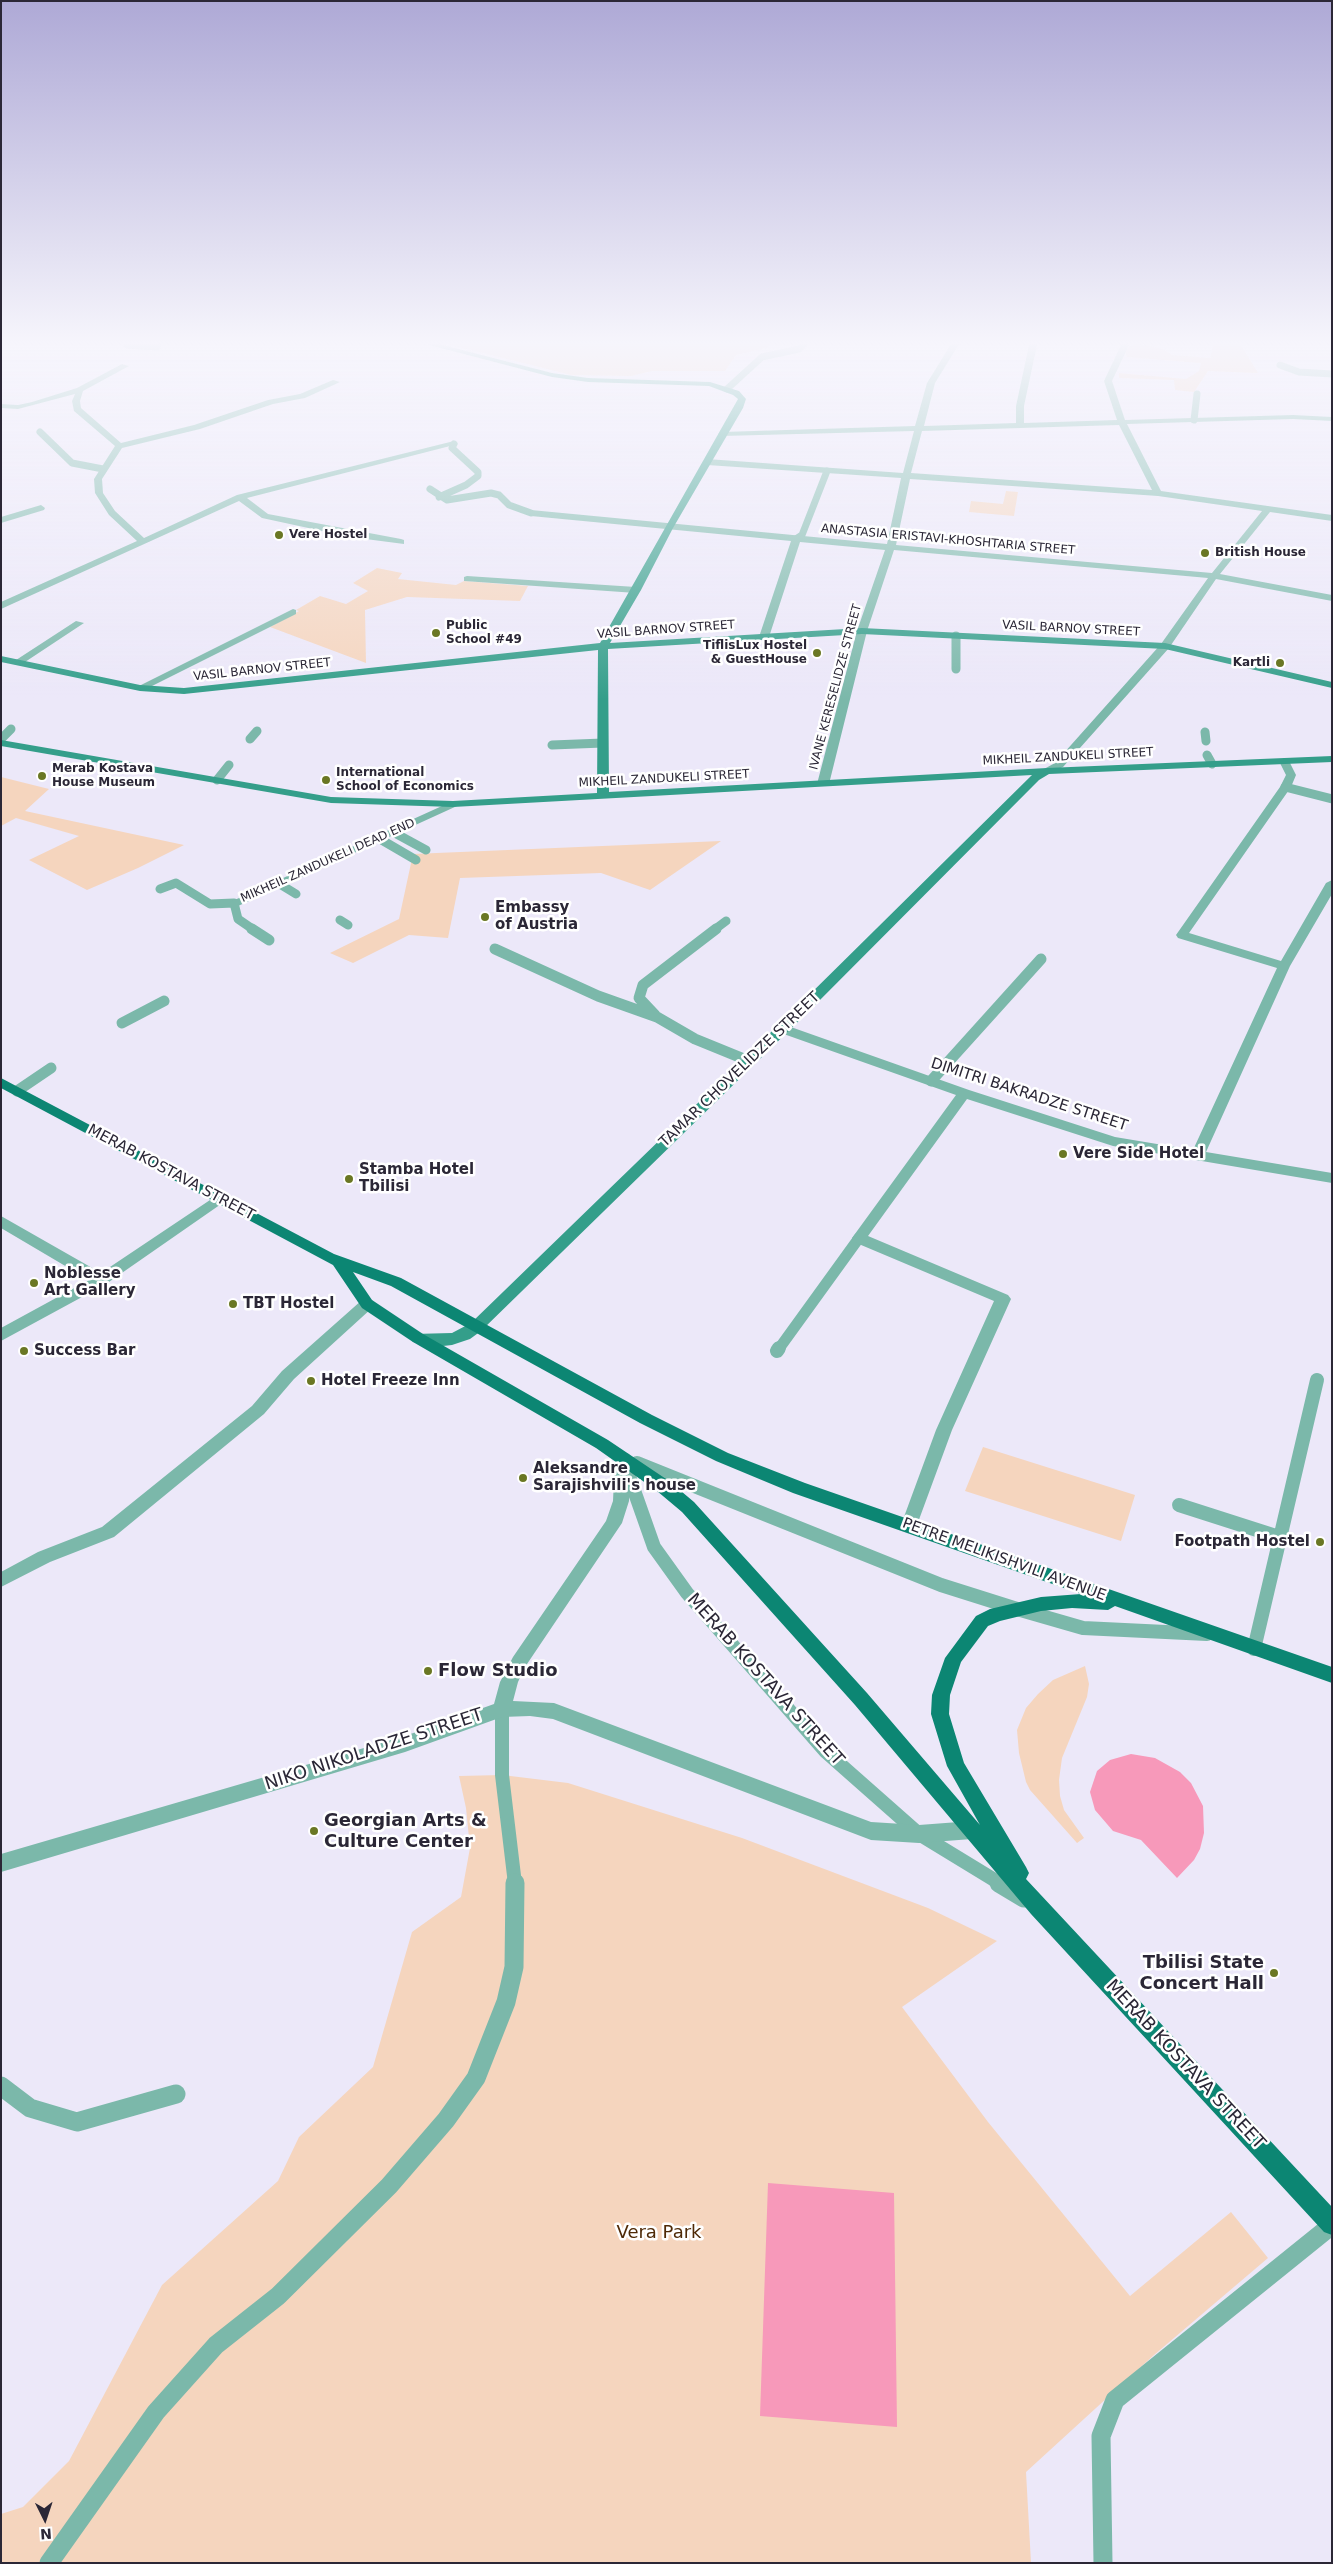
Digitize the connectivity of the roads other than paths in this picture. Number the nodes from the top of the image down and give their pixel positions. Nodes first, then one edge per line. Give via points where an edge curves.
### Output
1 (70, 461) edge
2 (109, 461) edge
3 (387, 461) edge
4 (466, 461) edge
5 (910, 461) edge
6 (1142, 461) edge
7 (707, 462) joint
8 (103, 469) junction
9 (826, 471) junction
10 (906, 475) junction
11 (430, 489) dead end
12 (1158, 493) junction
13 (240, 497) junction
14 (439, 497) junction
15 (41, 508) dead end
16 (1268, 509) junction
17 (530, 513) joint
18 (1332, 518) edge
19 (1, 520) edge
20 (668, 528) junction
21 (796, 539) junction
22 (142, 541) junction
23 (401, 542) dead end
24 (891, 547) junction
25 (1214, 576) junction
26 (467, 579) dead end
27 (636, 590) junction
28 (1332, 598) edge
29 (1, 606) edge
30 (293, 612) dead end
31 (79, 623) dead end
32 (862, 631) junction
33 (956, 636) junction
34 (764, 637) junction
35 (603, 646) junction
36 (1165, 646) junction
37 (1, 659) edge
38 (18, 662) junction
39 (956, 669) dead end
40 (1332, 685) edge
41 (140, 688) junction
42 (11, 729) dead end
43 (257, 731) dead end
44 (1, 739) edge
45 (250, 739) dead end
46 (1, 743) edge
47 (603, 743) junction
48 (552, 745) dead end
49 (1332, 759) edge
50 (1284, 761) junction
51 (229, 765) dead end
52 (1048, 771) junction
53 (217, 780) junction
54 (823, 784) junction
55 (1285, 787) junction
56 (603, 797) junction
57 (1332, 799) edge
58 (453, 804) junction
59 (393, 832) junction
60 (380, 839) junction
61 (426, 850) dead end
62 (416, 860) dead end
63 (278, 883) junction
64 (1332, 883) edge
65 (160, 889) dead end
66 (296, 894) dead end
67 (234, 903) junction
68 (726, 921) dead end
69 (269, 940) dead end
70 (495, 948) dead end
71 (1040, 959) dead end
72 (1284, 966) junction
73 (164, 1001) dead end
74 (657, 1017) junction
75 (122, 1023) dead end
76 (783, 1029) junction
77 (749, 1061) junction
78 (51, 1068) dead end
79 (931, 1081) junction
80 (1, 1082) edge
81 (17, 1091) junction
82 (964, 1093) junction
83 (1197, 1156) junction
84 (1332, 1178) edge
85 (219, 1200) junction
86 (1, 1222) edge
87 (859, 1238) junction
88 (340, 1264) junction
89 (100, 1280) junction
90 (367, 1304) junction
91 (476, 1327) junction
92 (1, 1335) edge
93 (418, 1338) junction
94 (777, 1351) dead end
95 (1317, 1380) dead end
96 (680, 1437) joint
97 (623, 1458) junction
98 (1179, 1505) dead end
99 (908, 1525) junction
100 (1282, 1538) junction
101 (1, 1580) edge
102 (1124, 1603) junction
103 (1017, 1609) junction
104 (1211, 1634) junction
105 (1254, 1649) junction
106 (1332, 1675) edge
107 (502, 1709) junction
108 (972, 1830) junction
109 (919, 1834) junction
110 (1, 1863) edge
111 (1038, 1907) junction
112 (1, 2086) edge
113 (176, 2094) dead end
114 (1332, 2224) edge
115 (49, 2563) edge
116 (1103, 2563) edge

1 - 8 lane
2 - 8 street
3 - 13 street
4 - 14 lane via 478,472 478,476
5 - 10 street, IVANE KERESELIDZE STREET
6 - 12 street
7 - 9 street
7 - 20 street
8 - 22 street via 98,479 99,493 112,512
9 - 10 street
9 - 21 lane via 802,535
10 - 12 street
10 - 24 street, IVANE KERESELIDZE STREET
11 - 14 lane
12 - 16 street
13 - 22 street
13 - 23 street via 266,516
14 - 17 lane via 454,500 491,493
15 - 19 street
16 - 18 street
16 - 25 street
17 - 20 street, ANASTASIA ERISTAVI-KHOSHTARIA STREET
20 - 21 street, ANASTASIA ERISTAVI-KHOSHTARIA STREET
20 - 27 street
21 - 24 street, ANASTASIA ERISTAVI-KHOSHTARIA STREET
21 - 34 street
22 - 29 street
24 - 25 street, ANASTASIA ERISTAVI-KHOSHTARIA STREET
24 - 32 street, IVANE KERESELIDZE STREET
25 - 28 street, ANASTASIA ERISTAVI-KHOSHTARIA STREET
25 - 36 street
26 - 27 street
27 - 35 street
30 - 41 street
31 - 38 street
32 - 33 street, VASIL BARNOV STREET
32 - 34 street, VASIL BARNOV STREET
32 - 54 street, IVANE KERESELIDZE STREET
33 - 36 street, VASIL BARNOV STREET
33 - 39 lane
34 - 35 street, VASIL BARNOV STREET
35 - 41 street, VASIL BARNOV STREET via 207,689 156,691
35 - 47 street
36 - 40 street, VASIL BARNOV STREET
36 - 52 street via 1059,765
37 - 38 street, VASIL BARNOV STREET
38 - 41 street, VASIL BARNOV STREET
42 - 44 lane
43 - 45 lane
46 - 53 street, MIKHEIL ZANDUKELI STREET
47 - 48 lane
47 - 56 street
49 - 50 street, MIKHEIL ZANDUKELI STREET
50 - 52 street, MIKHEIL ZANDUKELI STREET via 1209,760
50 - 55 street via 1291,775
51 - 53 lane
52 - 54 street, MIKHEIL ZANDUKELI STREET
52 - 76 street, TAMAR CHOVELIDZE STREET via 1035,778
53 - 58 street, MIKHEIL ZANDUKELI STREET via 331,800
54 - 56 street, MIKHEIL ZANDUKELI STREET
55 - 57 lane
55 - 72 street via 1182,936
56 - 58 street, MIKHEIL ZANDUKELI STREET
58 - 59 street, MIKHEIL ZANDUKELI DEAD END
59 - 60 street, MIKHEIL ZANDUKELI DEAD END
59 - 61 lane
60 - 62 lane
60 - 63 street, MIKHEIL ZANDUKELI DEAD END
63 - 66 lane
63 - 67 street, MIKHEIL ZANDUKELI DEAD END
64 - 72 street
65 - 67 lane via 176,883 210,904
67 - 69 lane via 238,919
68 - 74 lane via 643,985 639,998
70 - 74 lane via 598,996
71 - 79 lane
72 - 83 street
73 - 75 lane
74 - 77 lane via 695,1039
76 - 77 street, TAMAR CHOVELIDZE STREET
76 - 79 street, DIMITRI BAKRADZE STREET
77 - 91 street, TAMAR CHOVELIDZE STREET
78 - 81 lane
79 - 82 street, DIMITRI BAKRADZE STREET
80 - 81 main road, MERAB KOSTAVA STREET
81 - 85 main road, MERAB KOSTAVA STREET
82 - 83 street, DIMITRI BAKRADZE STREET via 1113,1141
82 - 87 street
83 - 84 street, DIMITRI BAKRADZE STREET
85 - 88 main road, MERAB KOSTAVA STREET
85 - 89 street
86 - 89 street
87 - 94 lane
87 - 99 street via 1003,1299 944,1430
88 - 90 main road, MERAB KOSTAVA STREET
88 - 91 main road, MERAB KOSTAVA STREET via 396,1282
89 - 92 street
90 - 93 main road, MERAB KOSTAVA STREET
90 - 101 street via 288,1375 258,1410 108,1532 44,1557
91 - 93 street, TAMAR CHOVELIDZE STREET via 452,1339 434,1341
91 - 96 main road, MERAB KOSTAVA STREET
93 - 97 main road, MERAB KOSTAVA STREET
95 - 100 lane
96 - 99 main road, PETRE MELIKISHVILI AVENUE via 757,1472
97 - 103 lane via 941,1585
97 - 107 street, NIKO NIKOLADZE STREET via 621,1501 614,1523 519,1662 509,1682
97 - 108 main road, MERAB KOSTAVA STREET via 663,1486 708,1527
97 - 109 lane, MERAB KOSTAVA STREET via 654,1547 687,1593 824,1751
98 - 100 lane
99 - 102 main road, PETRE MELIKISHVILI AVENUE
100 - 105 lane
102 - 103 main road via 1072,1601
102 - 104 main road, PETRE MELIKISHVILI AVENUE
103 - 104 lane via 1083,1628
103 - 111 main road via 982,1621 969,1637 954,1658 946,1678 940,1714 956,1766
104 - 105 main road, PETRE MELIKISHVILI AVENUE
105 - 106 main road, PETRE MELIKISHVILI AVENUE
107 - 109 street via 554,1710 871,1831
107 - 110 street, NIKO NIKOLADZE STREET via 405,1744
107 - 115 lane via 502,1775 515,1879 514,1967 506,2002 476,2078 446,2120 388,2186 278,2296 216,2345 156,2412
108 - 109 street
108 - 111 main road, MERAB KOSTAVA STREET
109 - 111 lane, MERAB KOSTAVA STREET
111 - 114 main road, MERAB KOSTAVA STREET
112 - 113 lane via 30,2108 78,2122
114 - 116 lane via 1115,2400 1101,2436

